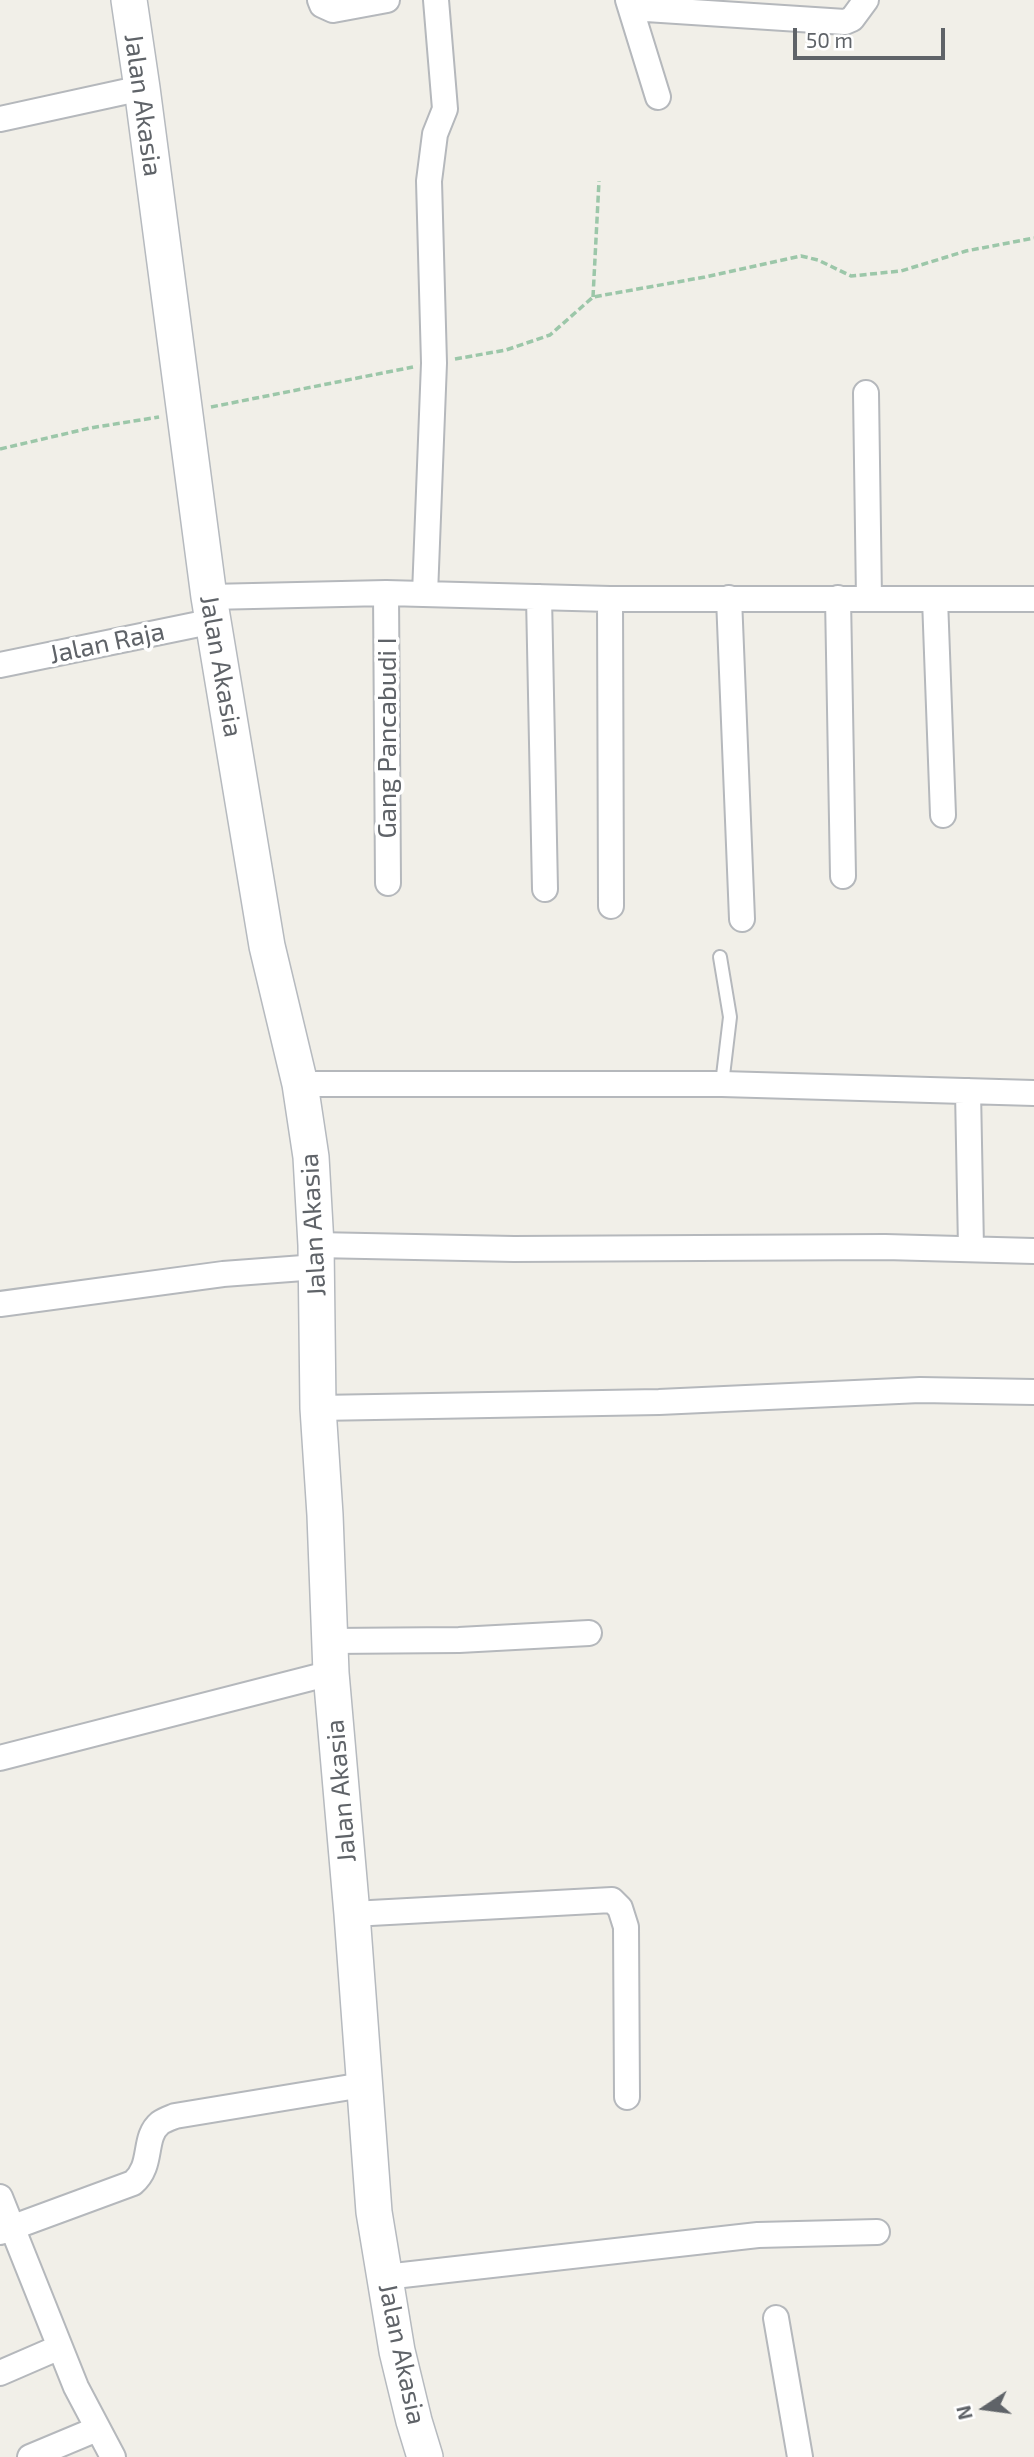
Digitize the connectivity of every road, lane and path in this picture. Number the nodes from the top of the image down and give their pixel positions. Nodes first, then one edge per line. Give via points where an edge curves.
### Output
1 (129, 0) edge
2 (320, 0) edge
3 (387, 0) edge
4 (436, 0) edge
5 (866, 0) edge
6 (630, 4) edge
7 (142, 88) junction
8 (658, 97) dead end
9 (0, 119) edge
10 (599, 181) dead end
11 (1034, 239) edge
12 (593, 297) junction
13 (434, 363) junction
14 (866, 393) dead end
15 (183, 412) junction
16 (0, 449) edge
17 (386, 593) junction
18 (425, 594) junction
19 (539, 597) junction
20 (729, 598) junction
21 (838, 598) junction
22 (610, 599) junction
23 (935, 599) junction
24 (1034, 599) edge
25 (869, 600) junction
26 (211, 609) junction
27 (0, 665) edge
28 (943, 815) dead end
29 (843, 876) dead end
30 (388, 883) dead end
31 (545, 889) dead end
32 (611, 906) dead end
33 (742, 919) dead end
34 (720, 957) dead end
35 (300, 1084) junction
36 (722, 1084) junction
37 (968, 1091) junction
38 (1034, 1093) edge
39 (971, 1248) junction
40 (1034, 1251) edge
41 (316, 1256) junction
42 (0, 1304) edge
43 (1034, 1392) edge
44 (318, 1409) junction
45 (589, 1633) dead end
46 (330, 1657) junction
47 (0, 1758) edge
48 (352, 1914) junction
49 (363, 2085) junction
50 (627, 2097) dead end
51 (0, 2197) edge
52 (6, 2230) edge
53 (877, 2232) dead end
54 (385, 2277) junction
55 (776, 2318) dead end
56 (60, 2347) junction
57 (0, 2373) edge
58 (97, 2429) junction
59 (30, 2457) edge
60 (113, 2457) edge
61 (425, 2457) edge
62 (800, 2457) edge

1 - 7 street, Jalan Akasia
2 - 3 street via 333,10
4 - 13 street via 445,109 435,134 429,181
5 - 6 street via 845,22
6 - 8 street
7 - 9 street
7 - 15 street, Jalan Akasia
10 - 12 path
11 - 12 path via 966,251 901,271 851,276 801,256
12 - 13 path via 551,335 506,350
13 - 15 path
13 - 18 street
14 - 25 street
15 - 16 path
15 - 26 street, Jalan Akasia
17 - 18 street, Jalan Raja
17 - 26 street, Jalan Raja
17 - 30 street, Gang Pancabudi I
18 - 19 street, Jalan Raja
19 - 22 street, Jalan Raja
19 - 31 street
20 - 21 street, Jalan Raja
20 - 22 street, Jalan Raja
20 - 33 street
21 - 25 street, Jalan Raja
21 - 29 street
22 - 32 street
23 - 24 street, Jalan Raja
23 - 25 street, Jalan Raja
23 - 28 street
26 - 27 street, Jalan Raja
26 - 35 street, Jalan Akasia via 267,946
34 - 36 lane via 730,1017
35 - 36 street
35 - 41 street, Jalan Akasia via 311,1157
36 - 37 street
37 - 38 street
37 - 39 street
39 - 40 street
39 - 41 street via 514,1249
41 - 42 street via 223,1274
41 - 44 street, Jalan Akasia
43 - 44 street via 920,1390 659,1402
44 - 46 street, Jalan Akasia
45 - 46 street via 459,1640
46 - 47 street
46 - 48 street, Jalan Akasia
48 - 49 street, Jalan Akasia
48 - 50 street via 612,1899 626,1927
49 - 52 street via 175,2116 152,2133 142,2176 133,2183
49 - 54 street, Jalan Akasia via 374,2212
51 - 52 street
52 - 56 street
53 - 54 street via 758,2235
54 - 61 street, Jalan Akasia via 397,2351
55 - 62 street
56 - 57 street
56 - 58 street
58 - 59 street
58 - 60 street

